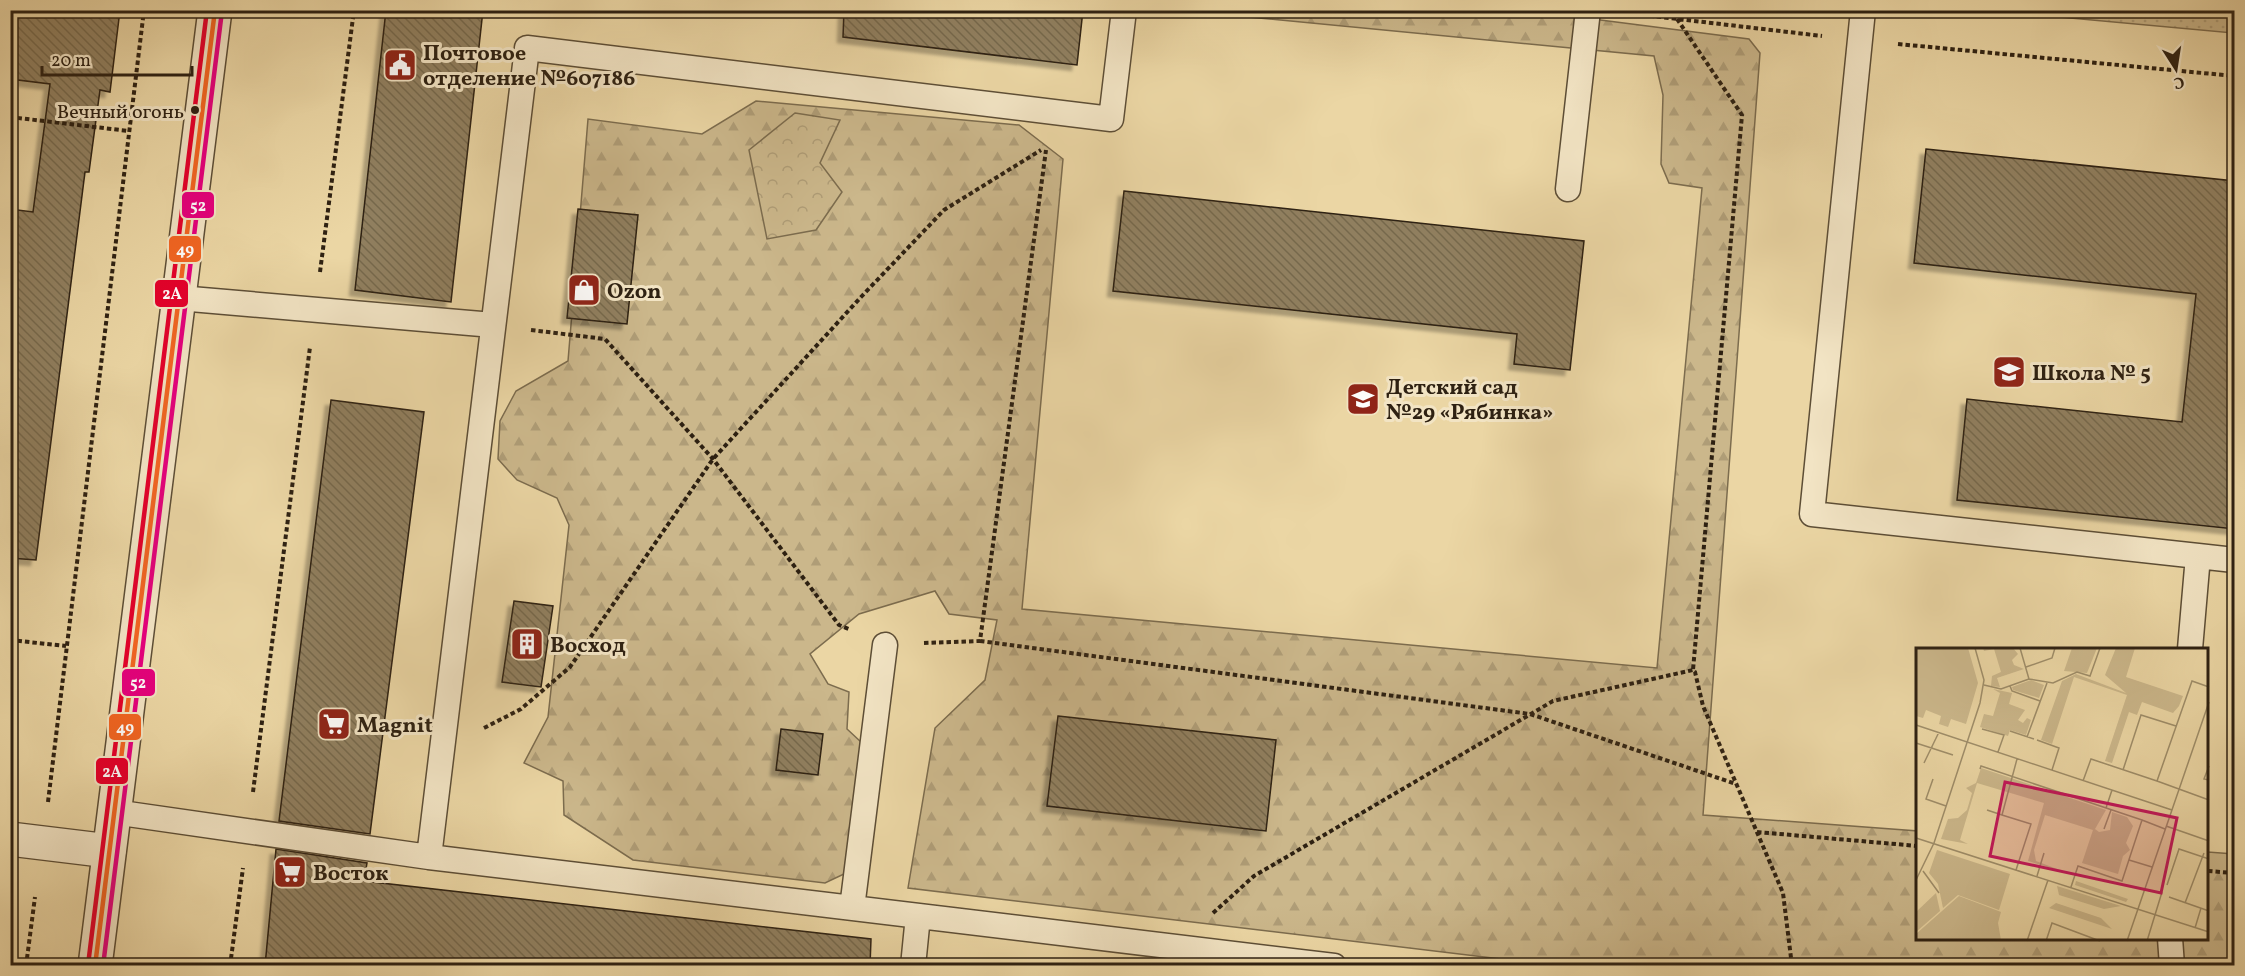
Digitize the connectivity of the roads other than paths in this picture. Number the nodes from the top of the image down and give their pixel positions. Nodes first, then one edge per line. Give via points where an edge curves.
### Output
1 (215, 10) edge
2 (1124, 10) edge
3 (1588, 10) edge
4 (1863, 10) edge
5 (1568, 189) dead end
6 (179, 298) junction
7 (493, 325) junction
8 (2198, 556) junction
9 (2235, 560) edge
10 (885, 645) road end
11 (2190, 648) edge
12 (114, 812) junction
13 (10, 839) edge
14 (109, 851) junction
15 (429, 857) junction
16 (852, 908) junction
17 (918, 916) junction
18 (2170, 940) edge
19 (95, 966) edge
20 (913, 966) edge
21 (1334, 966) edge
22 (2172, 966) edge

1 - 6 street
2 - 7 lane via 1111,119 526,48
3 - 5 lane
4 - 8 lane via 1812,514
6 - 7 lane
6 - 12 street
7 - 15 lane
8 - 9 lane
8 - 11 lane
10 - 16 lane
12 - 14 street
12 - 15 lane
13 - 14 street
14 - 19 street
15 - 16 lane
16 - 17 lane
17 - 20 lane
17 - 21 lane
18 - 22 lane

